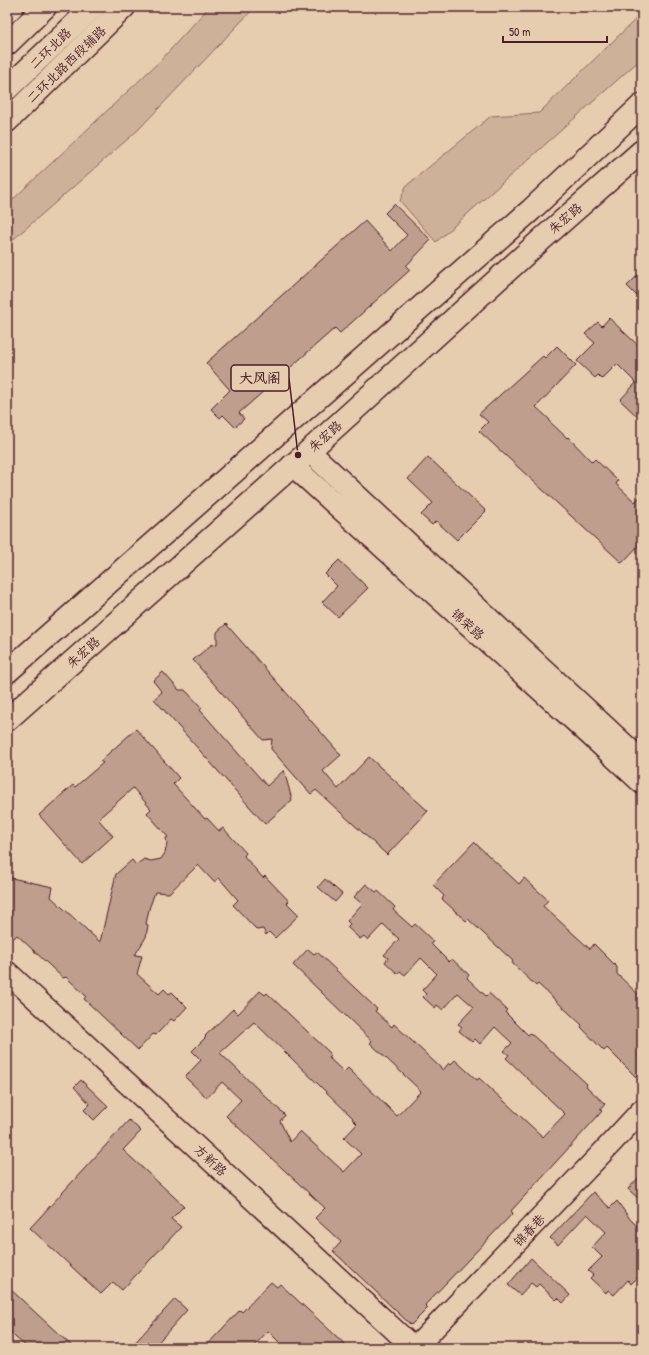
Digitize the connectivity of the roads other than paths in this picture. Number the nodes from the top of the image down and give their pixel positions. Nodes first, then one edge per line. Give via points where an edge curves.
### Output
1 (12, 7) edge
2 (45, 7) edge
3 (93, 7) edge
4 (124, 7) edge
5 (7, 12) edge
6 (7, 44) edge
7 (7, 89) edge
8 (642, 105) edge
9 (7, 121) edge
10 (642, 151) edge
11 (309, 451) junction
12 (292, 465) junction
13 (7, 672) edge
14 (7, 720) edge
15 (642, 761) edge
16 (642, 783) edge
17 (7, 972) edge
18 (642, 1110) edge
19 (415, 1348) edge

1 - 5 main road
2 - 6 main road
3 - 7 main road, 二环北路
4 - 9 main road, 二环北路西段辅路
8 - 13 main road via 531,210
10 - 11 main road, 朱宏路
11 - 12 main road, 朱宏路
11 - 15 street, 锦荣路
12 - 14 main road, 朱宏路
12 - 16 street, 锦荣路
17 - 19 street, 方新路
18 - 19 street, 锦春巷

